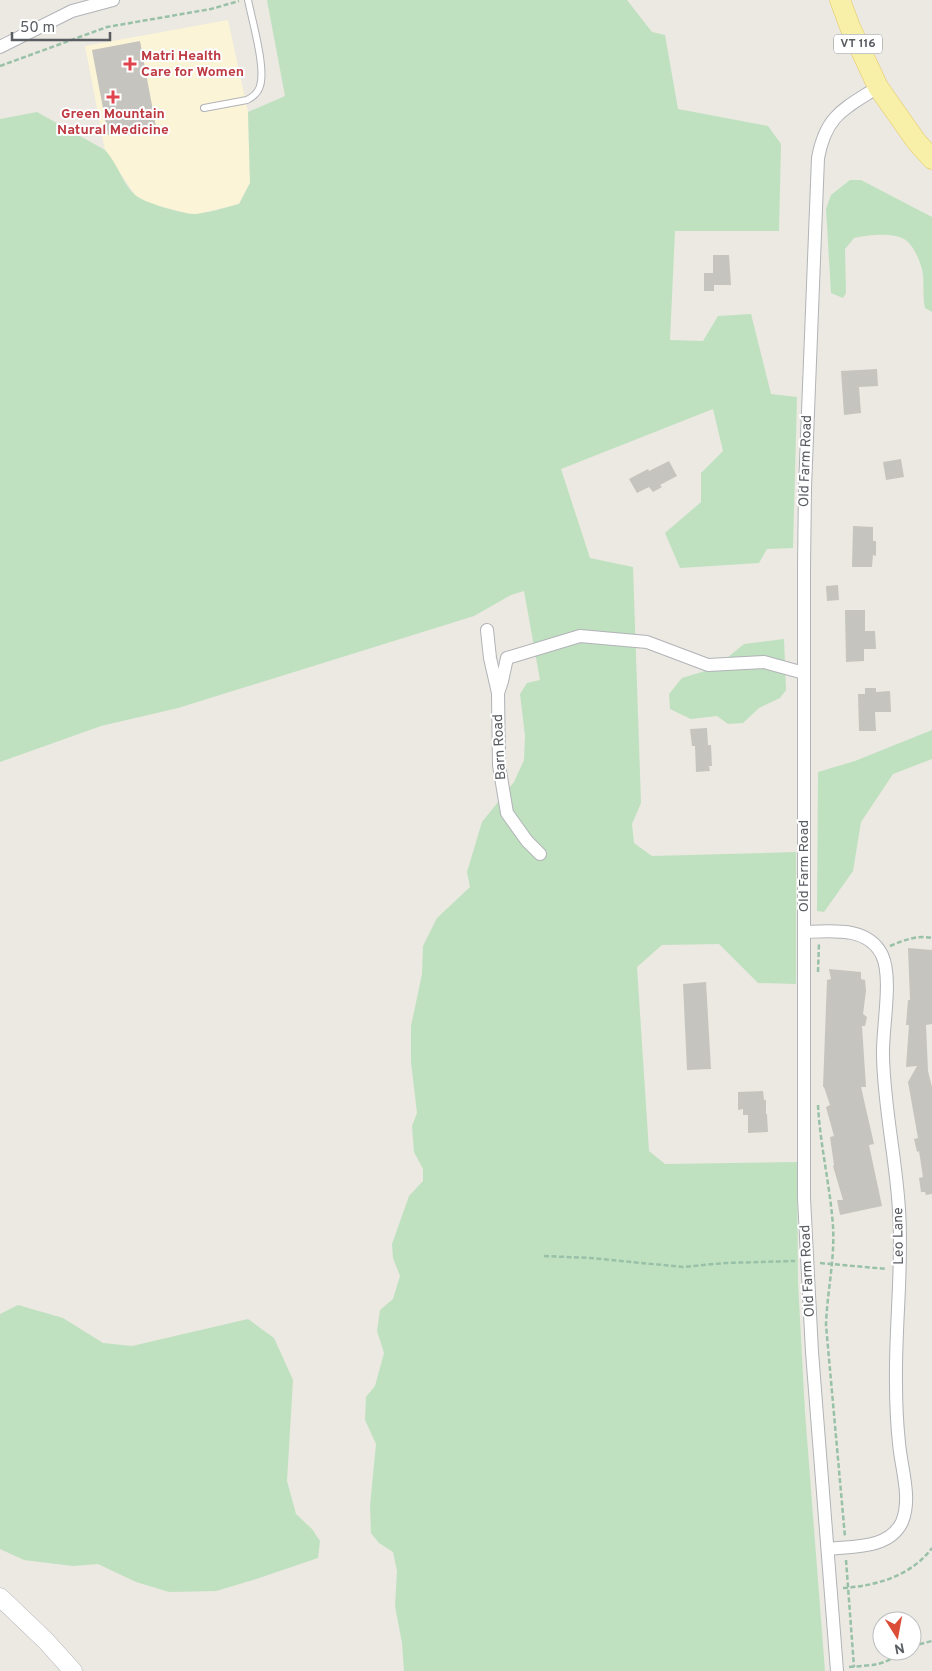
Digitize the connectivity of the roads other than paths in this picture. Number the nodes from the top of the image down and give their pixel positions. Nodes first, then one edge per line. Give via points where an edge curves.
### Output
1 (113, 0) edge
2 (248, 0) edge
3 (840, 0) edge
4 (0, 47) edge
5 (878, 87) junction
6 (204, 108) dead end
7 (932, 159) edge
8 (487, 630) dead end
9 (804, 673) junction
10 (498, 693) junction
11 (540, 854) dead end
12 (804, 932) junction
13 (828, 1548) junction
14 (0, 1597) edge
15 (73, 1671) edge
16 (838, 1671) edge

1 - 4 street via 72,11
2 - 6 lane via 261,67 260,86 247,100
3 - 5 main road, VT 116
5 - 7 main road, VT 116 via 916,142
5 - 9 street, Old Farm Road via 833,118 823,137 818,158 805,488
8 - 10 street, Barn Road
9 - 10 street via 764,662 708,665 647,642 580,636 507,658
9 - 12 street, Old Farm Road
10 - 11 street, Barn Road via 499,765 507,813
12 - 13 street, Old Farm Road via 807,1261
12 - 13 street, Leo Lane via 861,935 882,955 887,973 883,1071 899,1209 896,1383 905,1513 896,1531 879,1542
13 - 16 street, Old Farm Road
14 - 15 main road

